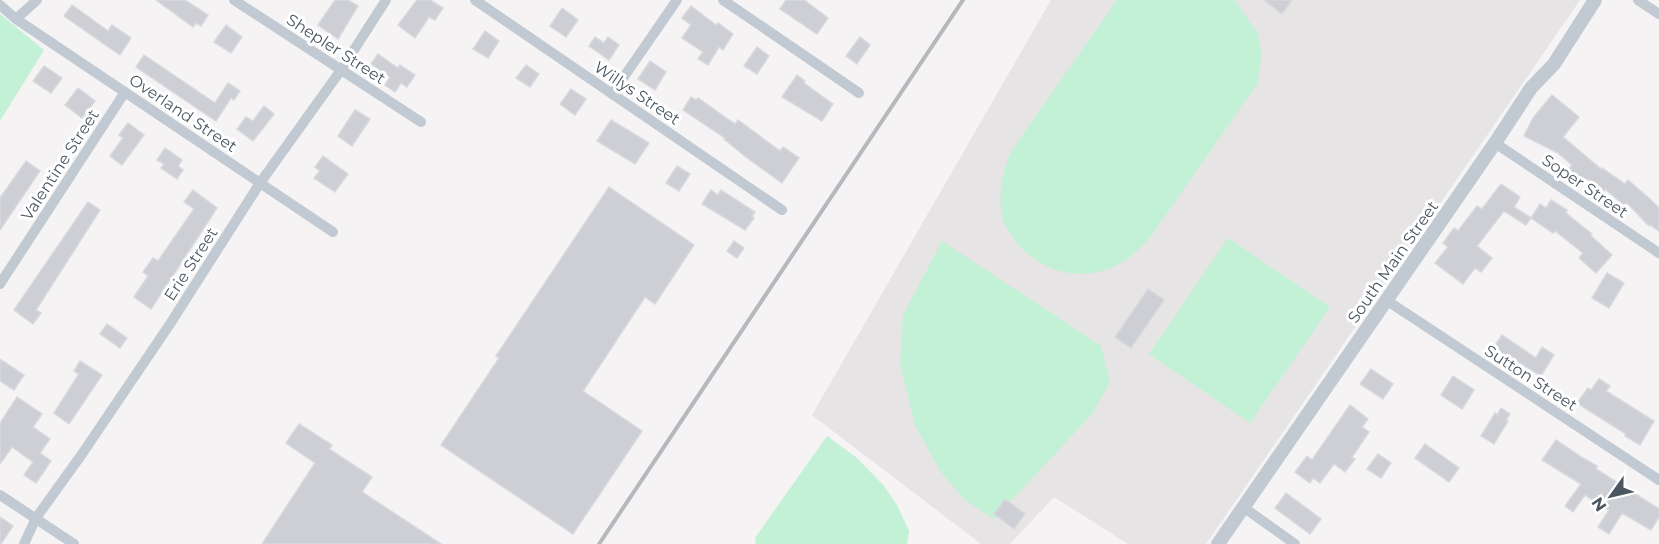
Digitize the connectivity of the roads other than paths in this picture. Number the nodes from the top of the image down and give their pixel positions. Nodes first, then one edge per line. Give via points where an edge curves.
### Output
1 (37, 0) edge
2 (234, 0) edge
3 (386, 0) edge
4 (475, 0) edge
5 (677, 0) edge
6 (723, 0) edge
7 (1595, 0) edge
8 (1638, 0) edge
9 (0, 5) edge
10 (1659, 14) edge
11 (16, 19) junction
12 (340, 70) junction
13 (125, 92) junction
14 (859, 93) dead end
15 (612, 94) junction
16 (422, 122) dead end
17 (1495, 143) junction
18 (260, 183) junction
19 (782, 210) dead end
20 (333, 232) dead end
21 (1659, 253) edge
22 (0, 284) edge
23 (1386, 300) junction
24 (1659, 480) edge
25 (0, 495) edge
26 (1243, 507) junction
27 (36, 518) junction
28 (24, 544) edge
29 (74, 544) edge
30 (1218, 544) edge
31 (1295, 544) edge

1 - 11 street
2 - 12 street, Shepler Street
3 - 12 street, Erie Street
4 - 15 street, Willys Street
5 - 15 street
6 - 14 street
7 - 17 street, South Main Street
8 - 10 street
9 - 11 street, Overland Street
11 - 13 street, Overland Street
12 - 16 street, Shepler Street
12 - 18 street, Erie Street
13 - 18 street, Overland Street
13 - 22 street, Valentine Street
15 - 19 street, Willys Street
17 - 21 street, Soper Street
17 - 23 street, South Main Street
18 - 20 street, Overland Street
18 - 27 street, Erie Street via 170,324
23 - 24 street, Sutton Street
23 - 26 street, South Main Street
25 - 27 street
26 - 30 street, South Main Street
26 - 31 street
27 - 28 street, Erie Street
27 - 29 street

